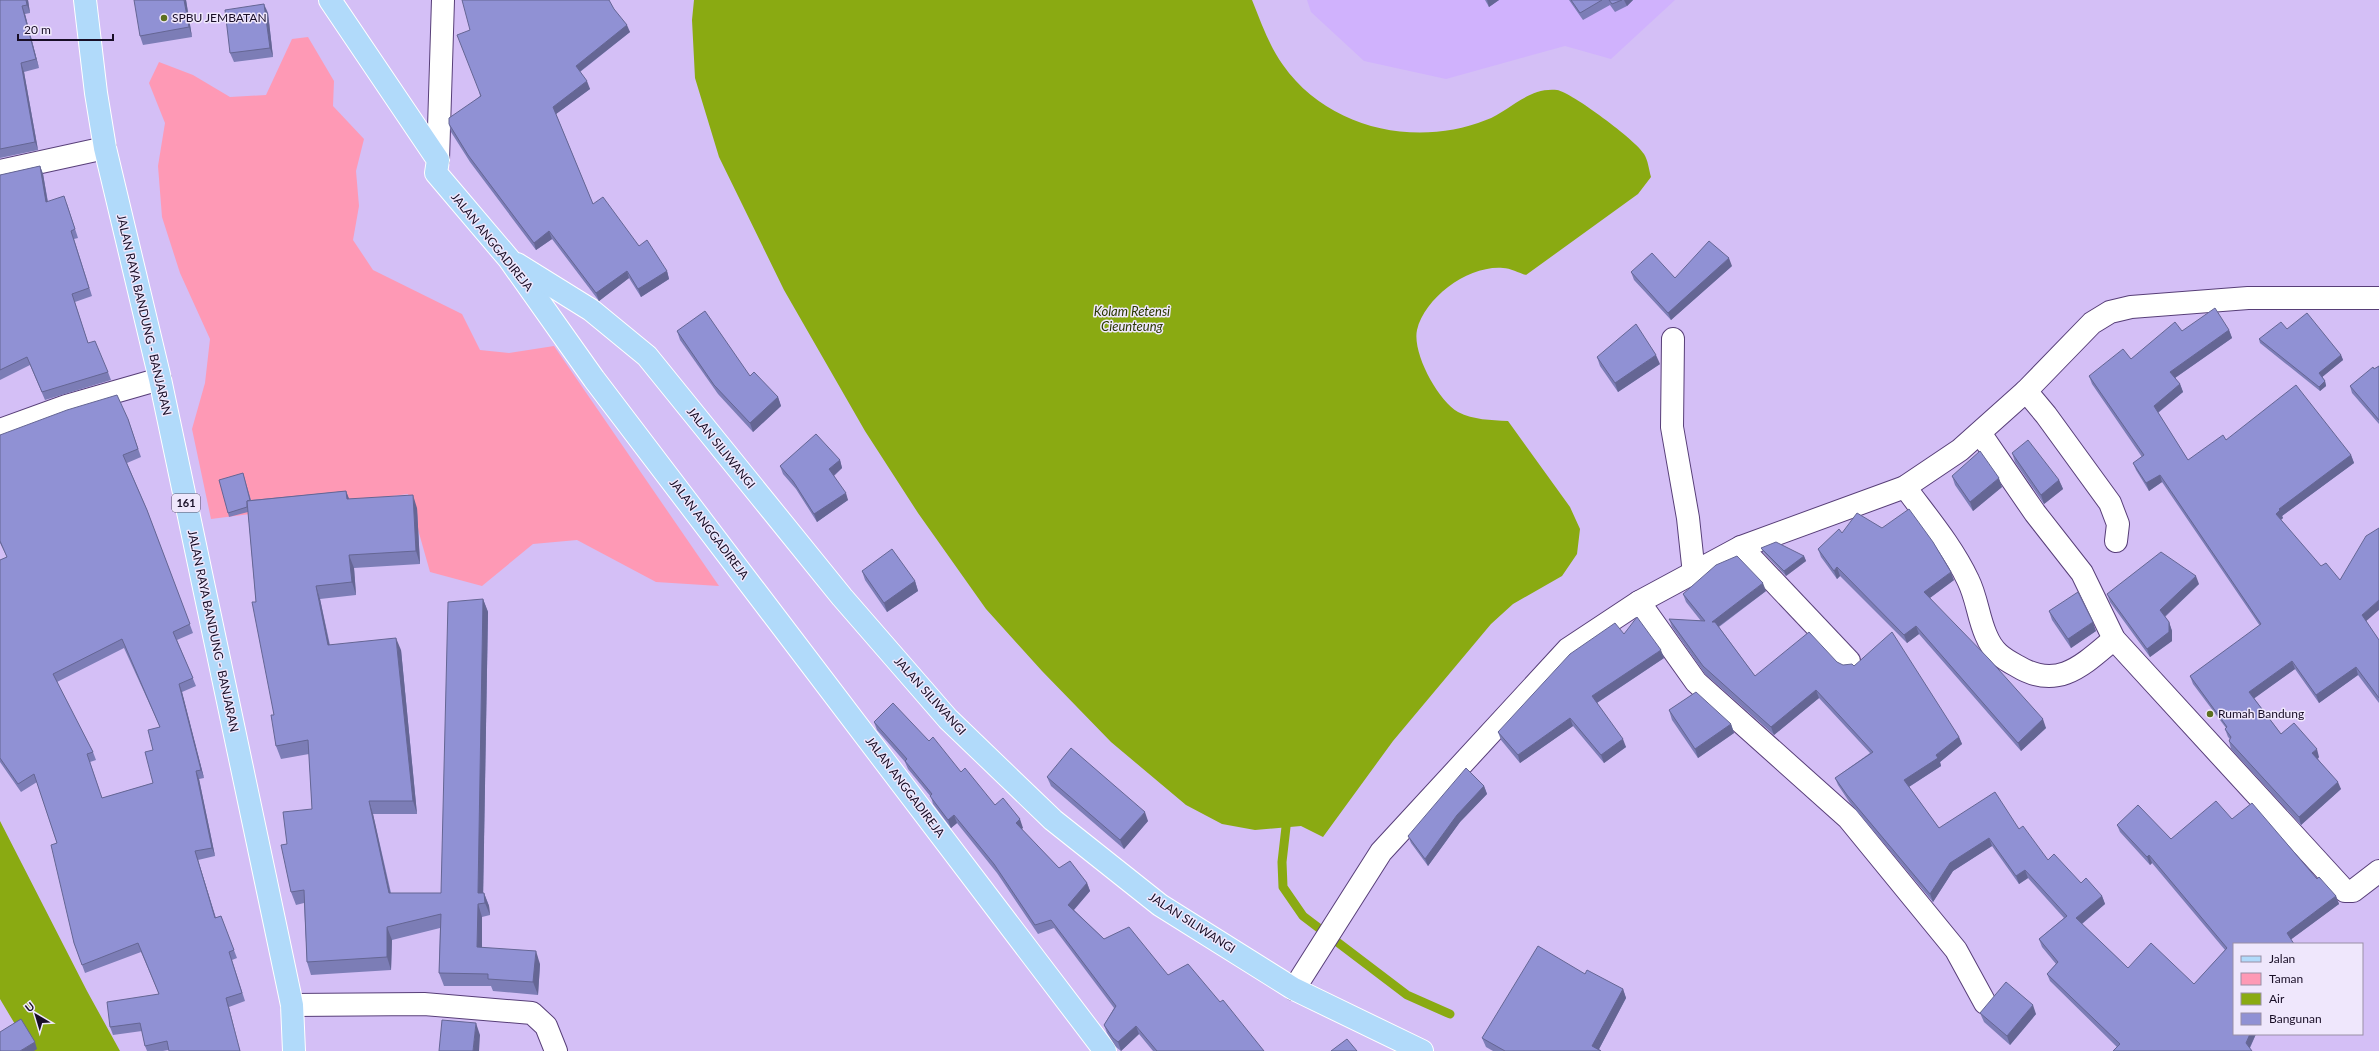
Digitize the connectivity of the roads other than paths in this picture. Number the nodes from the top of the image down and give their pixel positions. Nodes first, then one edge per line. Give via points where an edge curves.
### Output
1 (85, 0) edge
2 (330, 0) edge
3 (443, 0) edge
4 (105, 148) junction
5 (438, 160) junction
6 (0, 171) edge
7 (509, 259) junction
8 (2379, 298) edge
9 (1673, 338) dead end
10 (160, 379) junction
11 (2026, 390) junction
12 (0, 430) edge
13 (1980, 433) junction
14 (1905, 487) junction
15 (2116, 541) dead end
16 (1741, 547) junction
17 (1694, 574) junction
18 (1639, 602) junction
19 (2114, 638) junction
20 (1849, 661) dead end
21 (2379, 870) edge
22 (1294, 989) junction
23 (1985, 1003) dead end
24 (292, 1005) junction
25 (1101, 1050) edge
26 (294, 1051) edge
27 (556, 1051) edge
28 (1422, 1051) edge

1 - 4 main road, JALAN RAYA BANDUNG - BANJARAN / 161
2 - 5 main road, JALAN ANGGADIREJA
3 - 5 street
4 - 6 street
4 - 10 main road, JALAN RAYA BANDUNG - BANJARAN / 161
5 - 7 main road, JALAN ANGGADIREJA via 436,174
7 - 22 main road, JALAN SILIWANGI via 591,310 647,356 842,597 948,718 1053,820 1160,905
7 - 25 main road, JALAN ANGGADIREJA via 594,379
8 - 11 street via 2248,298 2131,307 2110,312 2092,323
9 - 17 street via 1672,427 1688,518
10 - 12 street via 66,406
10 - 24 main road, JALAN RAYA BANDUNG - BANJARAN / 161
11 - 13 street
11 - 15 street via 2110,503 2118,524
13 - 14 street via 1960,450
13 - 19 street via 2035,513 2082,573
14 - 16 street
14 - 19 street via 1948,546 1968,580 1986,635 1998,656 2030,674 2055,677 2079,668
16 - 17 street
16 - 20 street
17 - 18 street
18 - 22 street via 1568,649 1381,852
18 - 23 street via 1696,682 1848,818 1956,950
19 - 21 street via 2345,891 2353,891
22 - 28 main road, JALAN SILIWANGI
24 - 26 main road, JALAN RAYA BANDUNG - BANJARAN / 161
24 - 27 street via 428,1004 532,1013 546,1026

